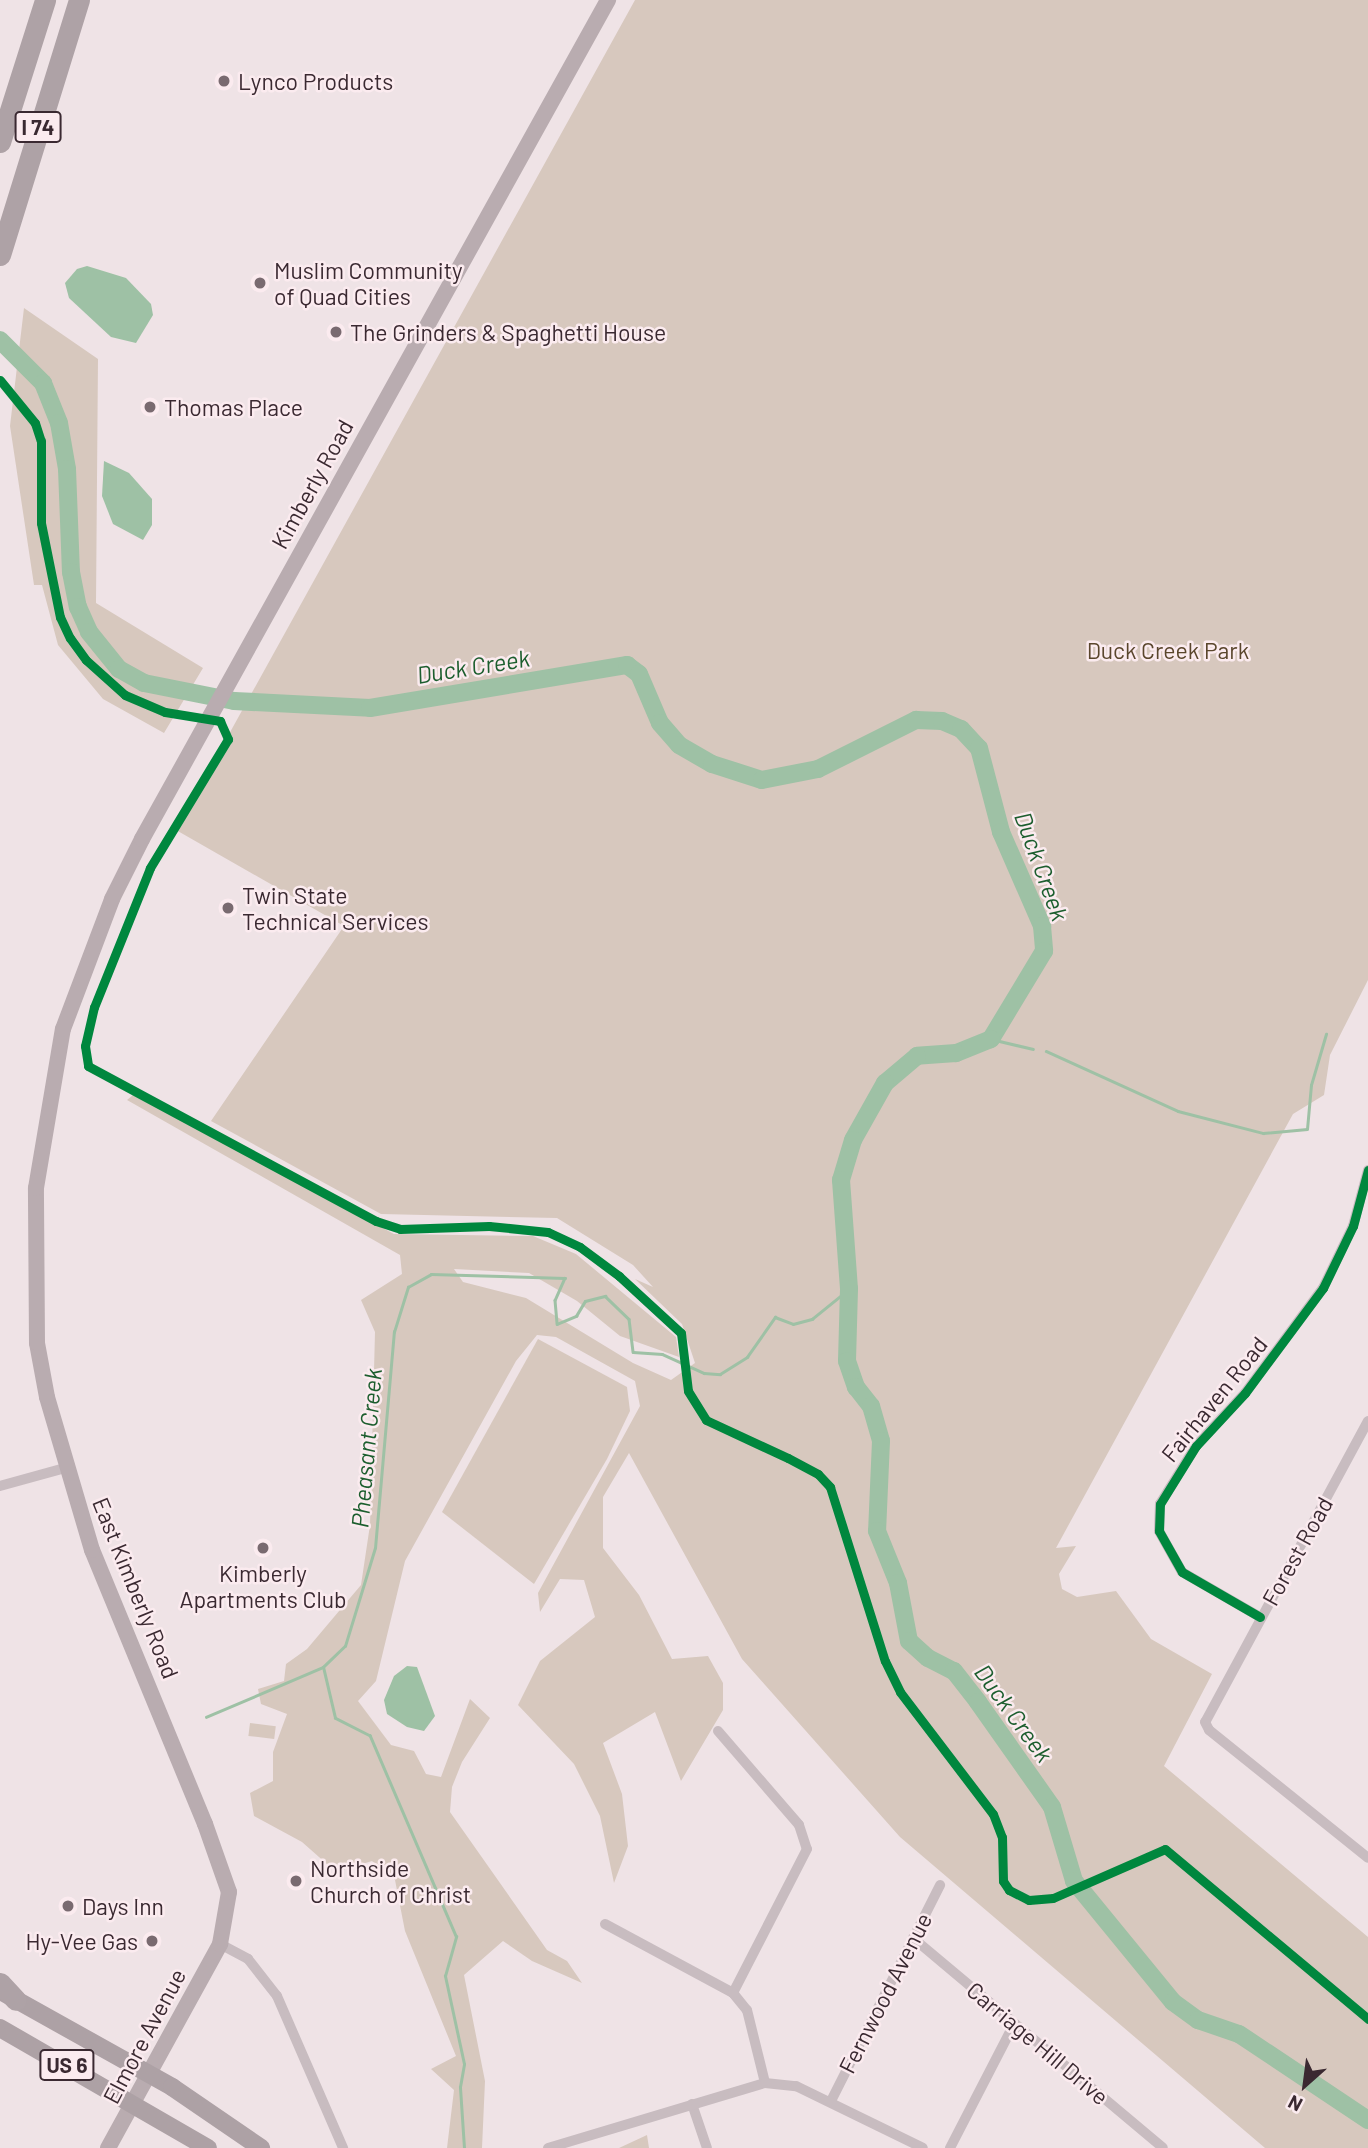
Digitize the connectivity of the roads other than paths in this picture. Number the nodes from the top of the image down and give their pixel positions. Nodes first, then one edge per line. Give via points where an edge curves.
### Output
1 (34, 0) edge
2 (45, 0) edge
3 (79, 0) edge
4 (92, 0) edge
5 (608, 0) edge
6 (30, 47) junction
7 (50, 89) junction
8 (0, 142) edge
9 (0, 255) edge
10 (73, 998) joint
11 (1368, 1170) edge
12 (1366, 1186) edge
13 (1368, 1421) edge
14 (65, 1468) junction
15 (0, 1486) edge
16 (1260, 1617) junction
17 (718, 1731) dead end
18 (1368, 1858) edge
19 (940, 1885) dead end
20 (605, 1924) dead end
21 (913, 1938) junction
22 (220, 1944) junction
23 (0, 1983) edge
24 (733, 1993) junction
25 (8, 1995) edge
26 (1014, 2024) junction
27 (0, 2028) edge
28 (148, 2074) junction
29 (765, 2083) junction
30 (831, 2101) junction
31 (134, 2103) junction
32 (692, 2104) junction
33 (565, 2145) edge
34 (108, 2148) edge
35 (208, 2148) edge
36 (261, 2148) edge
37 (343, 2148) edge
38 (548, 2148) edge
39 (707, 2148) edge
40 (923, 2148) edge
41 (950, 2148) edge
42 (1163, 2148) edge

1 - 6 highway
2 - 6 highway, I 74
3 - 7 highway, I 74
4 - 7 highway via 75,45
5 - 10 main road, Kimberly Road via 200,732 112,899
6 - 8 highway, I 74
7 - 9 highway, I 74
10 - 14 main road, East Kimberly Road via 42,1139 34,1245 37,1343
11 - 12 street, Fairhaven Road
12 - 16 street, Fairhaven Road via 1353,1226 1323,1288 1253,1383 1196,1446 1160,1504 1159,1531 1169,1557 1182,1572
13 - 16 street, Forest Road
14 - 15 street
14 - 22 main road, East Kimberly Road via 92,1550 223,1870 229,1907
16 - 18 street, Forest Road via 1205,1722 1209,1730
17 - 24 street via 799,1825 807,1849
19 - 21 street, Fernwood Avenue
20 - 24 street
21 - 26 street, Carriage Hill Drive
21 - 30 street, Fernwood Avenue
22 - 28 main road, Elmore Avenue
22 - 37 street via 248,1959 277,1996
23 - 25 highway, US 6
24 - 29 street via 747,2010
25 - 28 main road, US 6
26 - 41 street
26 - 42 street, Carriage Hill Drive
27 - 31 main road, US 6
28 - 31 main road, Elmore Avenue
28 - 36 main road, US 6
29 - 30 street via 796,2085
29 - 32 street
30 - 40 street
31 - 34 main road, Elmore Avenue
31 - 35 main road, US 6
32 - 33 street
32 - 39 street
33 - 38 street

